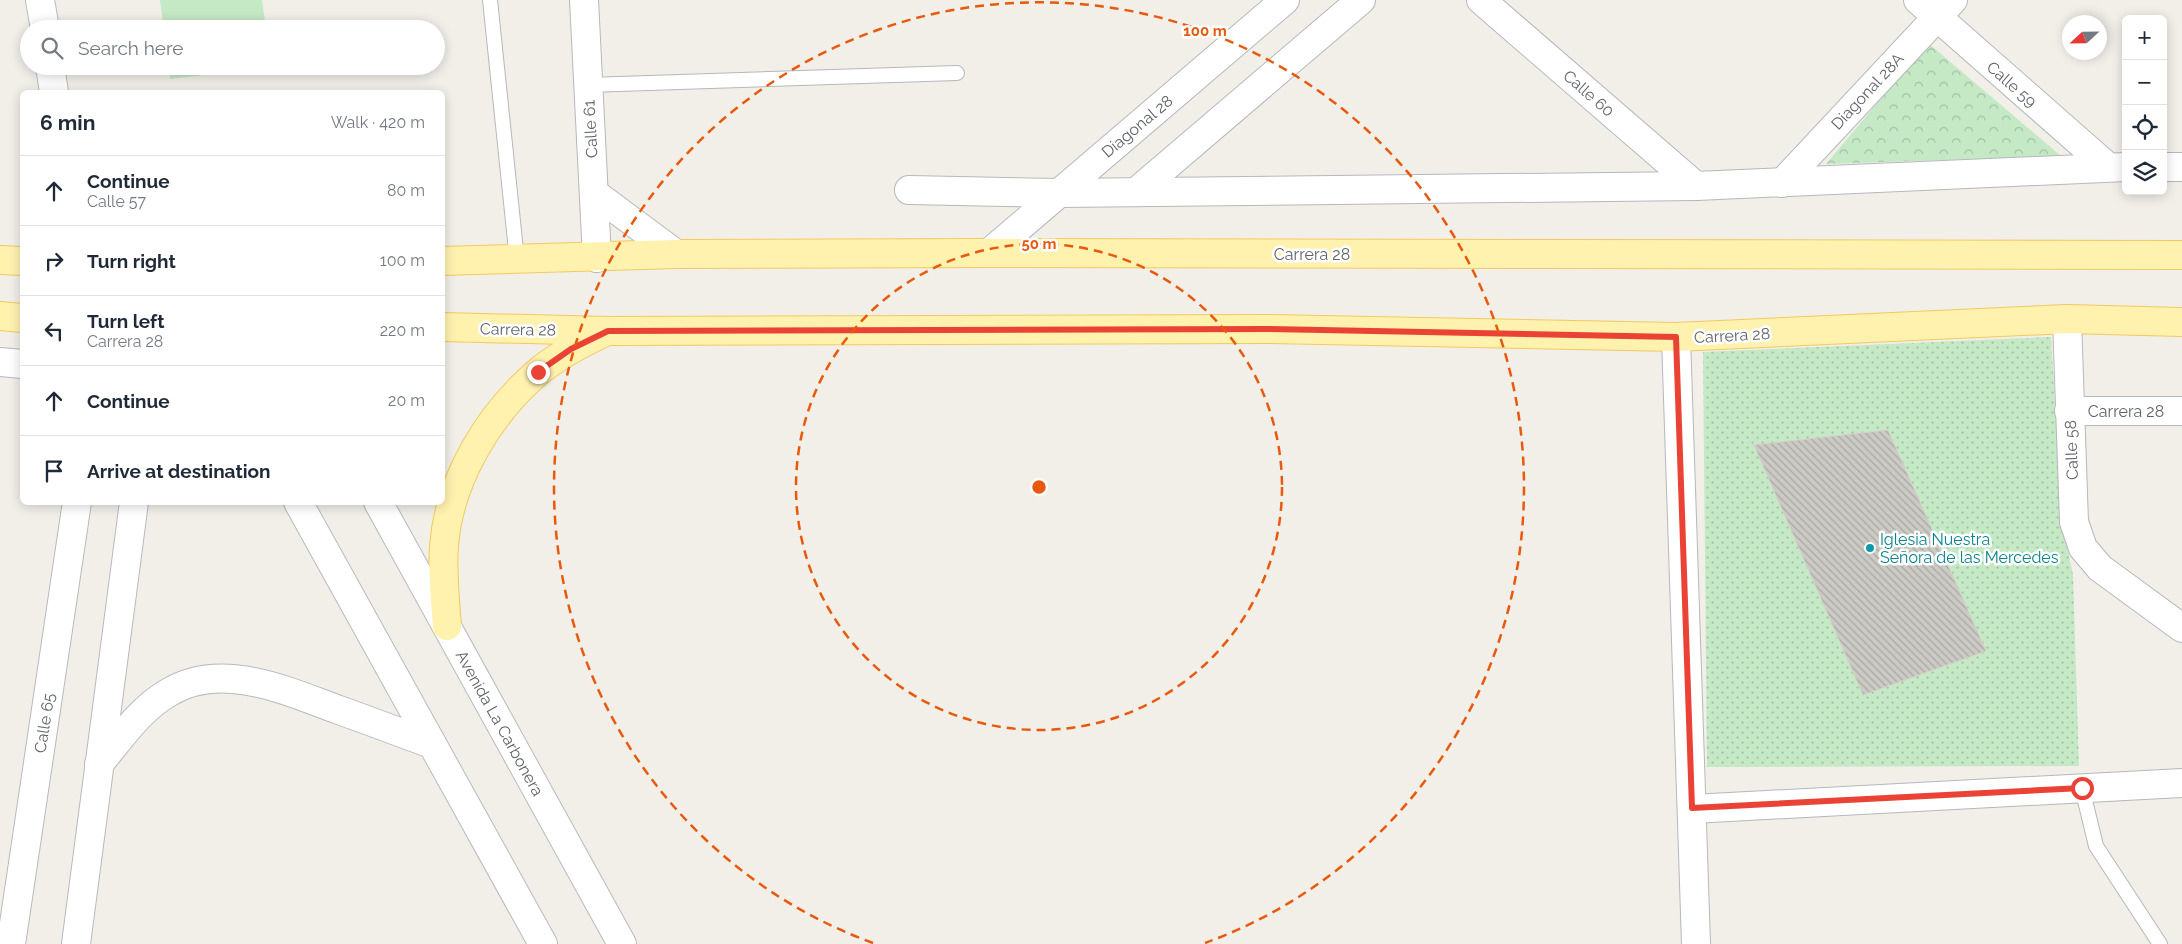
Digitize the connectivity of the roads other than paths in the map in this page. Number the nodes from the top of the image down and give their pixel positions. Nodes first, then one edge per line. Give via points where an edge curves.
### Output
1 (40, 0) edge
2 (490, 0) edge
3 (584, 0) edge
4 (1286, 0) edge
5 (1361, 0) edge
6 (1481, 0) edge
7 (1936, 6) edge
8 (43, 20) edge
9 (957, 73) dead end
10 (51, 75) edge
11 (588, 85) junction
12 (54, 90) edge
13 (2117, 167) edge
14 (2167, 167) edge
15 (2182, 167) edge
16 (1782, 183) junction
17 (1696, 186) junction
18 (909, 190) dead end
19 (1136, 192) junction
20 (594, 193) junction
21 (1059, 194) junction
22 (989, 253) junction
23 (676, 254) junction
24 (2182, 255) edge
25 (597, 258) junction
26 (0, 260) edge
27 (517, 260) junction
28 (20, 261) edge
29 (445, 261) edge
30 (0, 316) edge
31 (20, 318) edge
32 (2067, 319) junction
33 (2182, 322) edge
34 (445, 327) edge
35 (608, 331) junction
36 (1676, 337) junction
37 (0, 362) edge
38 (20, 364) edge
39 (2069, 411) junction
40 (2182, 411) edge
41 (77, 505) edge
42 (134, 505) edge
43 (300, 505) edge
44 (380, 505) edge
45 (447, 626) junction
46 (2182, 628) edge
47 (432, 744) junction
48 (100, 764) junction
49 (2182, 783) edge
50 (2082, 788) junction
51 (1692, 808) junction
52 (10, 944) edge
53 (76, 944) edge
54 (543, 944) edge
55 (622, 944) edge
56 (1696, 944) edge
57 (2160, 944) edge

1 - 8 street
2 - 27 lane
3 - 11 street, Calle 61
4 - 21 street, Diagonal 28
5 - 19 street
6 - 17 street, Calle 60
7 - 13 street, Calle 59
7 - 16 street, Diagonal 28A
9 - 11 lane
10 - 12 street
11 - 20 street, Calle 61
13 - 16 street
14 - 15 street
16 - 17 street
17 - 19 street
18 - 21 street
19 - 21 street
20 - 23 street
20 - 25 street, Calle 61
21 - 22 street, Diagonal 28
22 - 23 main road, Carrera 28
22 - 24 main road, Carrera 28
23 - 25 main road, Carrera 28
25 - 27 main road, Carrera 28
26 - 28 main road
27 - 29 main road, Carrera 28
30 - 31 main road
32 - 33 main road, Carrera 28
32 - 36 main road, Carrera 28
32 - 39 street, Calle 58
34 - 35 main road, Carrera 28
35 - 36 main road, Carrera 28 via 1267,329
35 - 45 main road via 571,349 538,372 509,400 485,432 460,482 444,545
36 - 51 street
37 - 38 street
39 - 40 street, Carrera 28
39 - 46 street, Calle 58 via 2074,522 2083,548 2100,568
41 - 52 street, Calle 65
42 - 48 street
43 - 47 street
44 - 45 street, Avenida La Carbonera
45 - 55 street, Avenida La Carbonera
47 - 48 street via 270,685 234,679 200,679 168,692 141,715
47 - 54 street
48 - 53 street
49 - 50 street
50 - 51 street
50 - 57 lane via 2096,846
51 - 56 street

